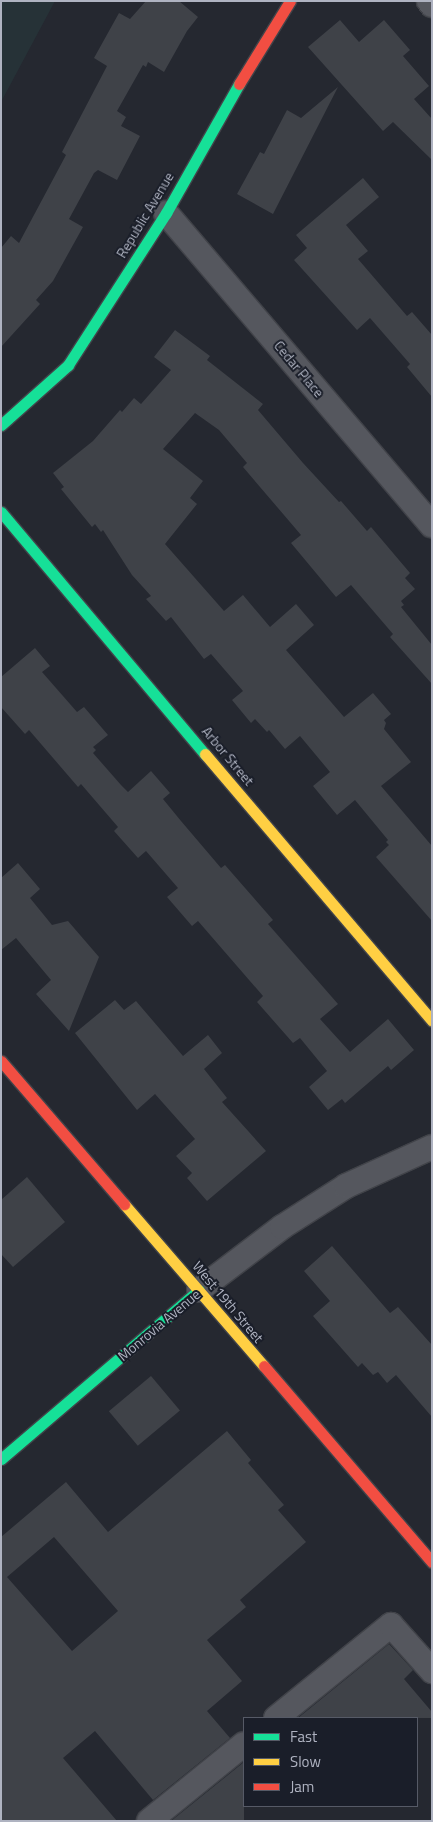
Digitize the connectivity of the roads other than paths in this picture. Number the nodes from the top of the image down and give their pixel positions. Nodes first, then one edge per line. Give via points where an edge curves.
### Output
1 (290, 1) edge
2 (428, 1) edge
3 (432, 5) edge
4 (166, 213) junction
5 (1, 425) edge
6 (1, 512) edge
7 (432, 525) edge
8 (432, 1020) edge
9 (1, 1062) edge
10 (432, 1147) edge
11 (199, 1290) junction
12 (1, 1459) edge
13 (432, 1562) edge
14 (432, 1672) edge
15 (277, 1717) edge
16 (243, 1745) edge
17 (150, 1821) edge

1 - 4 street, Republic Avenue via 232,94
2 - 3 street
4 - 5 street, Republic Avenue via 68,365
4 - 7 street, Cedar Place
6 - 8 street, Arbor Street
9 - 11 street, West 19th Street
10 - 11 street, Monrovia Avenue via 346,1186 282,1227
11 - 12 street, Monrovia Avenue
11 - 13 street, West 19th Street
14 - 15 street via 391,1625
16 - 17 street

